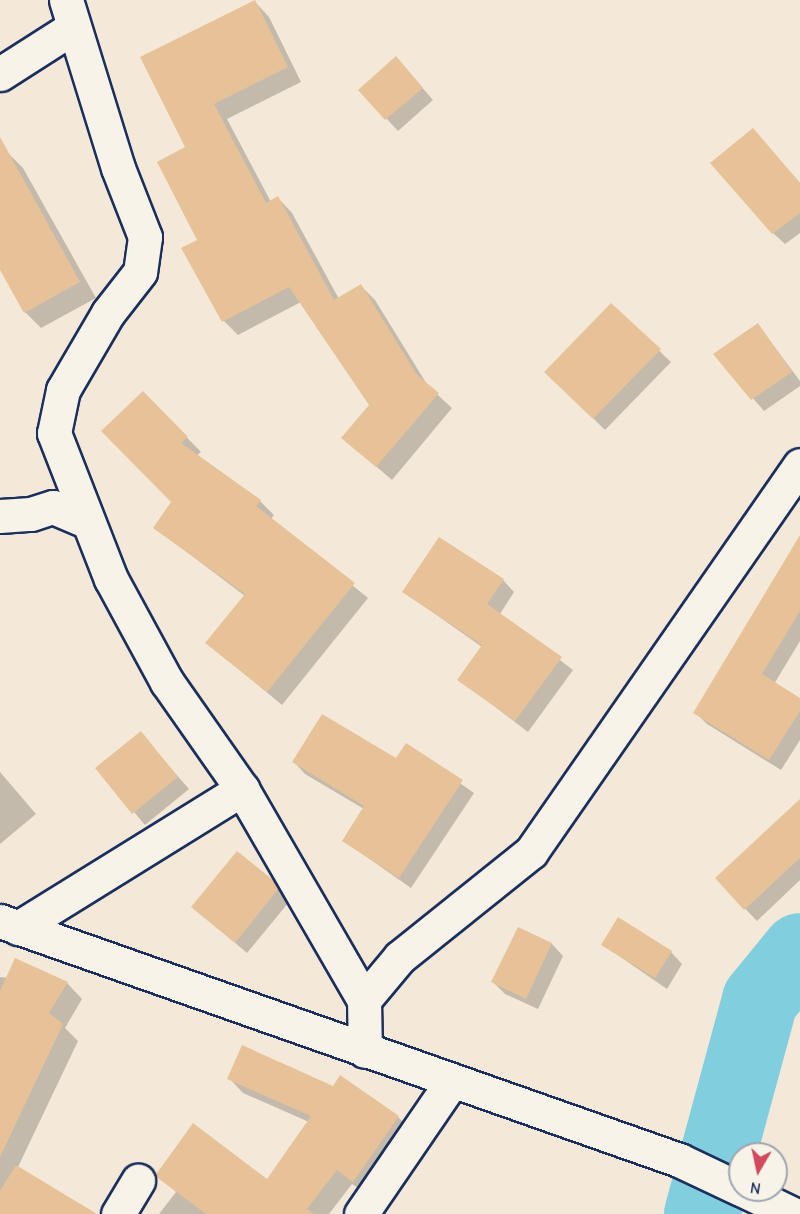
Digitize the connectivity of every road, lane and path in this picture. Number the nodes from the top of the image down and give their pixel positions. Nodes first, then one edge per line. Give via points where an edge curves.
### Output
1 (69, 14) edge
2 (0, 74) edge
3 (800, 465) edge
4 (0, 516) edge
5 (86, 521) junction
6 (242, 789) junction
7 (9, 924) edge
8 (364, 1000) junction
9 (365, 1051) junction
10 (452, 1081) junction
11 (138, 1181) dead end
12 (728, 1183) edge
13 (768, 1202) edge
14 (118, 1214) edge
15 (361, 1214) edge
16 (793, 1214) edge

1 - 2 street
1 - 5 street via 145,237 140,273 108,313 63,390 54,433
3 - 8 street via 531,852 400,957
4 - 5 street via 31,514 52,507
5 - 6 street via 111,579 167,682
6 - 7 street
6 - 8 street
7 - 9 street
8 - 9 street
9 - 10 street
10 - 12 street via 679,1160
10 - 15 street
11 - 14 street
13 - 16 street

